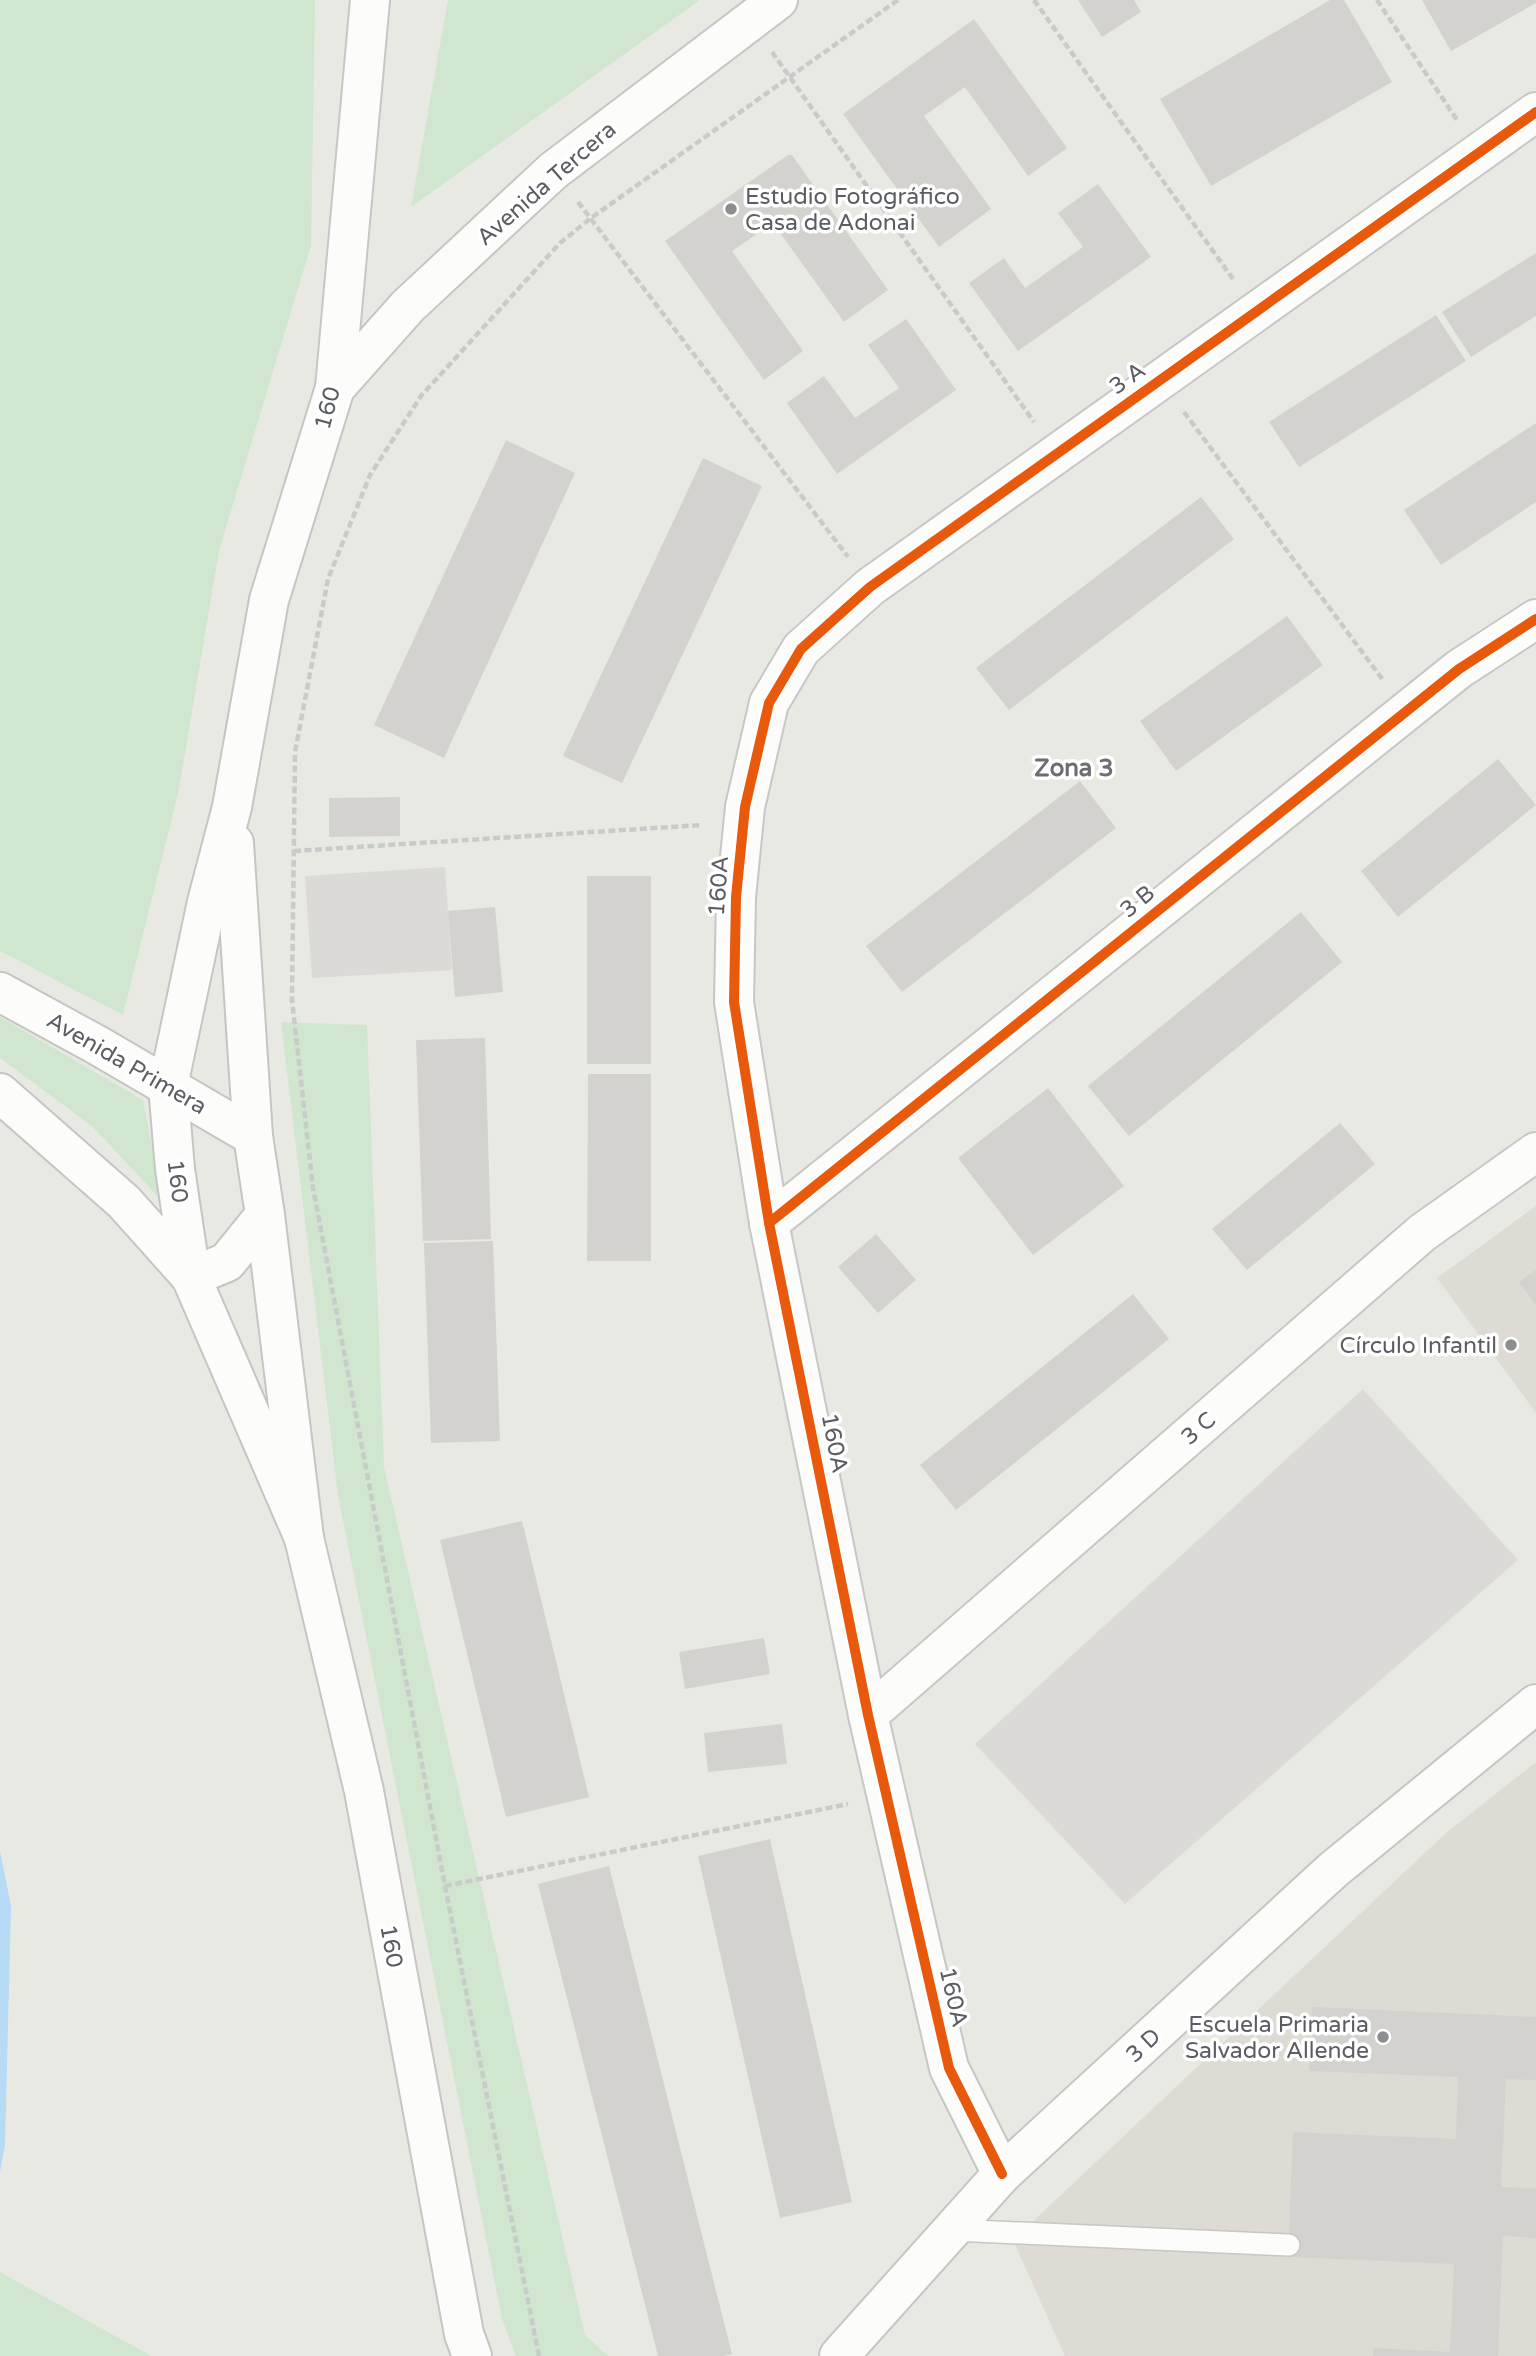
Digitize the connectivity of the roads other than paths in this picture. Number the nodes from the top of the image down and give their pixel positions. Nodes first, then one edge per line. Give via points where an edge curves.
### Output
1 (370, 0) edge
2 (764, 10) edge
3 (1536, 113) edge
4 (335, 388) junction
5 (1536, 619) edge
6 (769, 704) joint
7 (232, 807) junction
8 (0, 992) edge
9 (168, 1086) junction
10 (0, 1093) edge
11 (253, 1136) junction
12 (1536, 1152) edge
13 (265, 1215) junction
14 (769, 1223) junction
15 (191, 1278) junction
16 (304, 1538) junction
17 (1536, 1704) edge
18 (868, 1715) junction
19 (1002, 2174) junction
20 (951, 2230) junction
21 (1289, 2245) dead end
22 (464, 2349) edge
23 (839, 2356) edge

1 - 4 street, 160
2 - 4 street, Avenida Tercera via 553,171 408,306
3 - 6 street, 3 A via 870,587 801,649
4 - 7 street, 160 via 269,600
5 - 14 street, 3 B via 1459,669
6 - 14 street, 160A via 745,807 736,897 734,1002
7 - 9 street, 160
7 - 11 street, 160
8 - 9 street, Avenida Primera
9 - 11 street, Avenida Primera
9 - 15 street, 160
10 - 15 street via 124,1202
11 - 13 street, 160
12 - 18 street, 3 C via 1422,1233
13 - 15 street via 227,1262
13 - 16 street, 160
14 - 18 street, 160A
15 - 16 street, 160
16 - 22 street, 160 via 364,1791
17 - 19 street, 3 D via 1333,1870
18 - 19 street, 160A via 949,2068
19 - 20 street, 3 D
20 - 21 lane
20 - 23 street, 3 D

